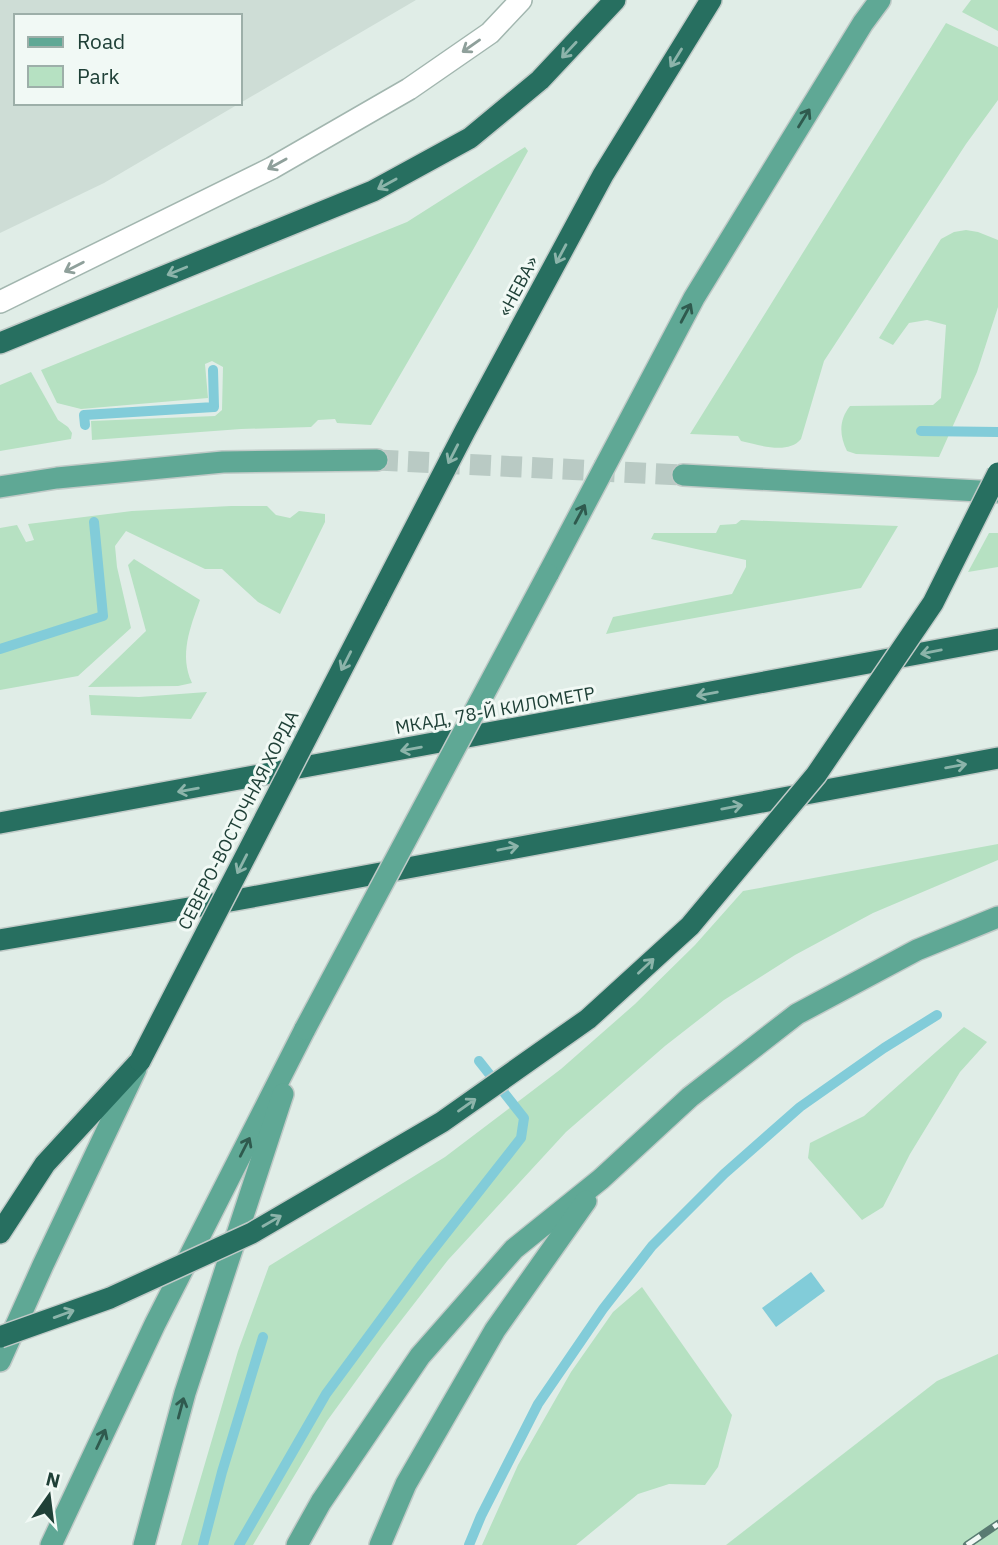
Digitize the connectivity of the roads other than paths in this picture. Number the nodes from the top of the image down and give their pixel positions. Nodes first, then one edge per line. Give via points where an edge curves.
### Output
1 (521, 0) edge
2 (615, 0) edge
3 (711, 0) edge
4 (880, 0) edge
5 (0, 302) edge
6 (0, 343) edge
7 (377, 460) tunnel mouth
8 (998, 473) edge
9 (683, 475) tunnel mouth
10 (0, 487) edge
11 (998, 492) edge
12 (377, 601) joint
13 (998, 639) edge
14 (998, 758) edge
15 (0, 823) edge
16 (998, 917) edge
17 (0, 940) edge
18 (305, 1029) junction
19 (140, 1060) junction
20 (601, 1179) junction
21 (0, 1233) edge
22 (0, 1338) edge
23 (0, 1361) edge
24 (51, 1545) edge
25 (144, 1545) edge
26 (297, 1545) edge
27 (380, 1545) edge

1 -> 5 street via 490,33 398,96 272,168
2 -> 6 highway via 540,80 470,138 373,191
3 -> 12 highway, «НЕВА» via 603,175
18 -> 4 main road, bridge via 694,298
7 - 10 main road via 223,461
22 -> 8 highway, bridge via 110,1298 252,1233 442,1122 588,1019 690,926 816,775 933,603
9 - 11 main road
12 -> 19 highway, СЕВЕРО-ВОСТОЧНАЯ ХОРДА, bridge
13 -> 15 highway, МКАД, 78-Й КИЛОМЕТР
17 -> 14 highway
16 - 20 main road via 917,950 797,1014 690,1097
24 -> 18 main road via 155,1324
25 -> 18 main road via 185,1393
19 - 21 highway, СЕВЕРО-ВОСТОЧНАЯ ХОРДА via 45,1164
19 - 23 main road
20 - 26 main road via 514,1249 421,1356 321,1502
20 - 27 main road via 495,1330 406,1484

